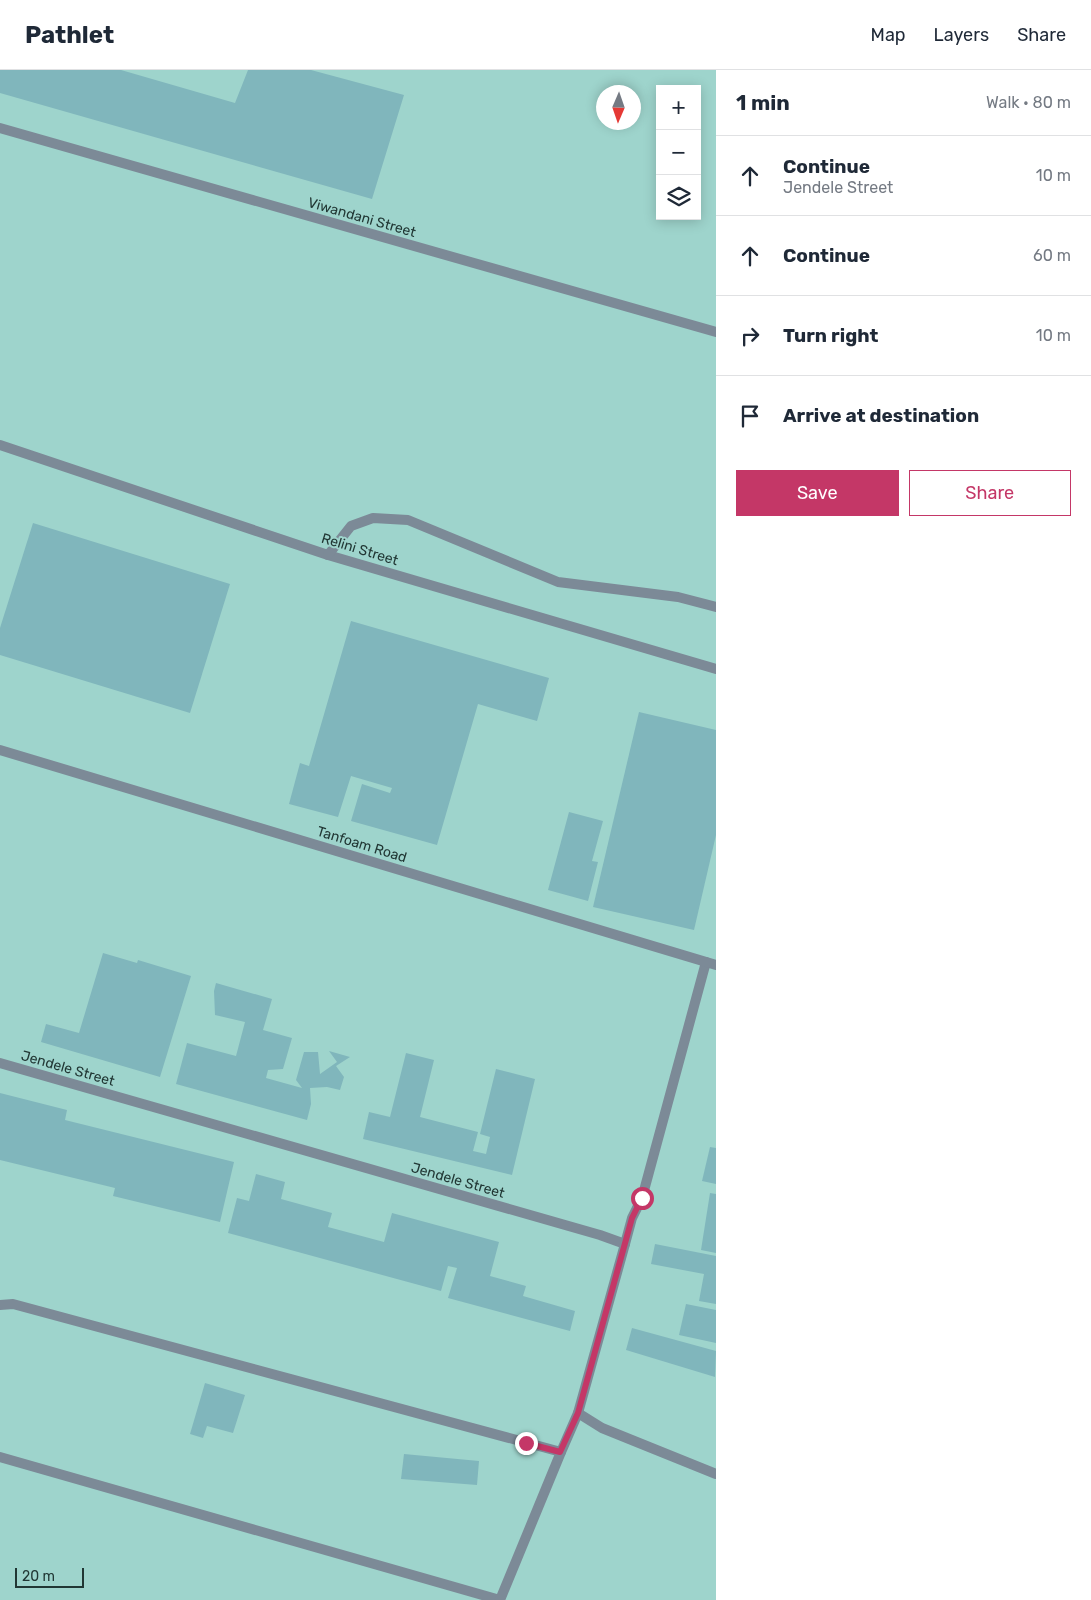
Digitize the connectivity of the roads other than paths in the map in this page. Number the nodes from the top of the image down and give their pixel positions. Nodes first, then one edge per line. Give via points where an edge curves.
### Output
1 (0, 128) edge
2 (716, 332) edge
3 (0, 445) edge
4 (328, 555) junction
5 (716, 608) edge
6 (716, 669) edge
7 (0, 750) edge
8 (711, 963) edge
9 (0, 1063) edge
10 (624, 1244) junction
11 (0, 1305) edge
12 (578, 1413) junction
13 (560, 1452) junction
14 (0, 1457) edge
15 (716, 1474) edge
16 (500, 1600) edge

1 - 2 street, Viwandani Street
3 - 4 street, Relini Street
4 - 5 street via 351,526 374,518 408,520 558,582 678,597
4 - 6 street, Relini Street
7 - 8 street, Tanfoam Road
8 - 10 street via 642,1198
9 - 10 street, Jendele Street
10 - 12 street
11 - 13 street via 13,1304
12 - 13 street
12 - 15 street via 602,1428
13 - 16 street
14 - 16 street

